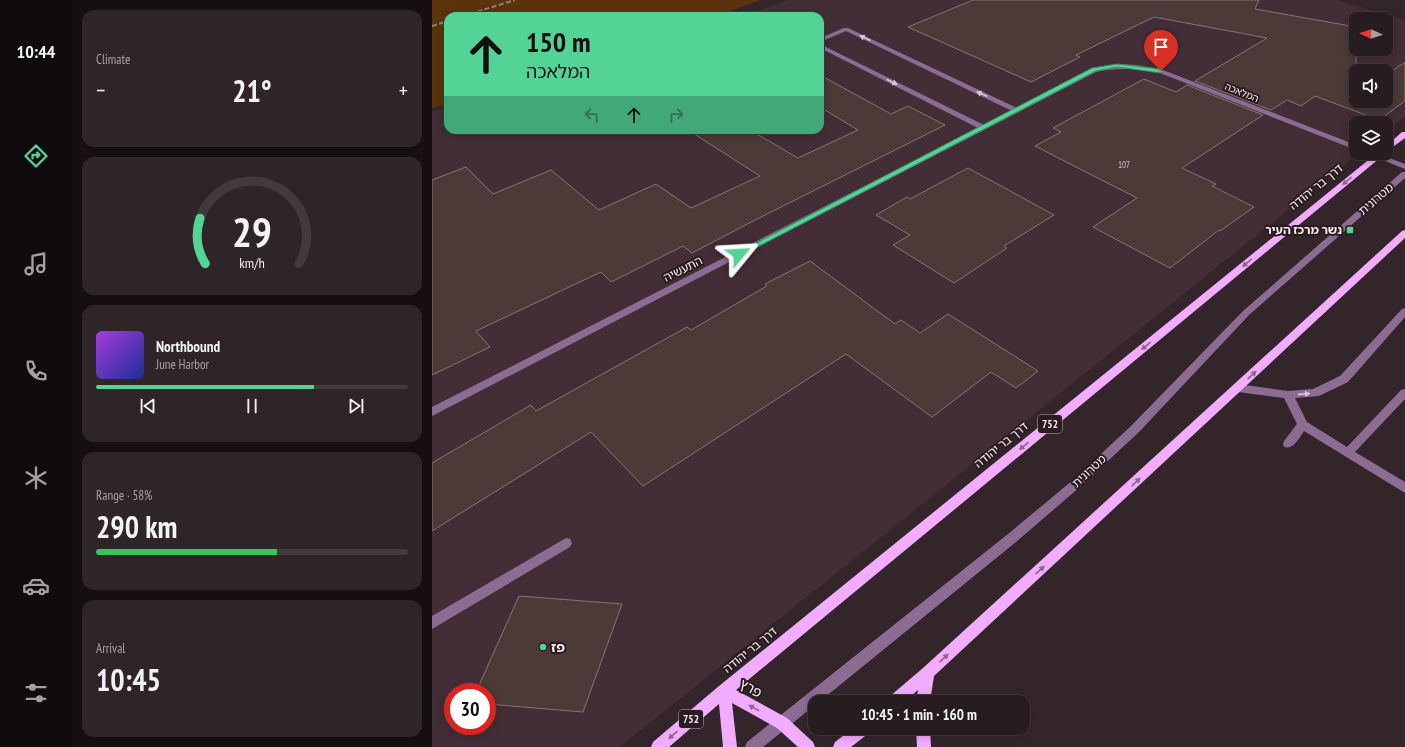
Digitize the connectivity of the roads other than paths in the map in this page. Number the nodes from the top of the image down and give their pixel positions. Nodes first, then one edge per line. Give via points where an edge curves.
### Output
1 (824, 38) edge
2 (824, 48) edge
3 (1117, 66) joint
4 (1017, 111) junction
5 (984, 128) junction
6 (1405, 134) edge
7 (1393, 144) edge
8 (1349, 145) edge
9 (1369, 160) edge
10 (1389, 160) edge
11 (1405, 167) edge
12 (1405, 174) edge
13 (1405, 234) edge
14 (1405, 311) edge
15 (1238, 388) junction
16 (1405, 393) edge
17 (1288, 395) junction
18 (432, 412) edge
19 (1303, 425) junction
20 (1288, 444) dead end
21 (1348, 453) junction
22 (1405, 488) edge
23 (566, 543) dead end
24 (432, 623) edge
25 (928, 673) junction
26 (724, 691) junction
27 (902, 695) edge
28 (924, 695) edge
29 (782, 723) junction
30 (855, 735) edge
31 (923, 735) edge
32 (658, 747) edge
33 (730, 747) edge
34 (752, 747) edge
35 (808, 747) edge
36 (840, 747) edge
37 (924, 747) edge

4 -> 1 street via 846,30
2 -> 5 street
3 - 4 street, התעשיה via 1094,70
3 - 8 street, המלאכה via 1161,71
4 - 5 street, התעשיה
5 - 18 street, התעשיה
6 - 7 main road
9 -> 26 main road, דרך בר יהודה / 752
10 - 11 street
12 - 29 street, מטרונית via 1246,313 1135,429 1077,483
15 -> 13 main road
17 -> 14 street via 1315,393 1344,378
15 - 17 street
25 -> 15 main road
16 - 21 street
17 - 19 street
19 - 20 street
19 - 21 street
21 - 22 street
23 - 24 street
25 - 27 main road
25 - 28 main road
29 -> 26 main road, פרץ
26 -> 32 main road, דרך בר יהודה / 752
26 - 33 main road, פרץ
29 - 34 street, מטרונית
29 - 35 main road, פרץ
30 - 36 main road
31 - 37 main road

